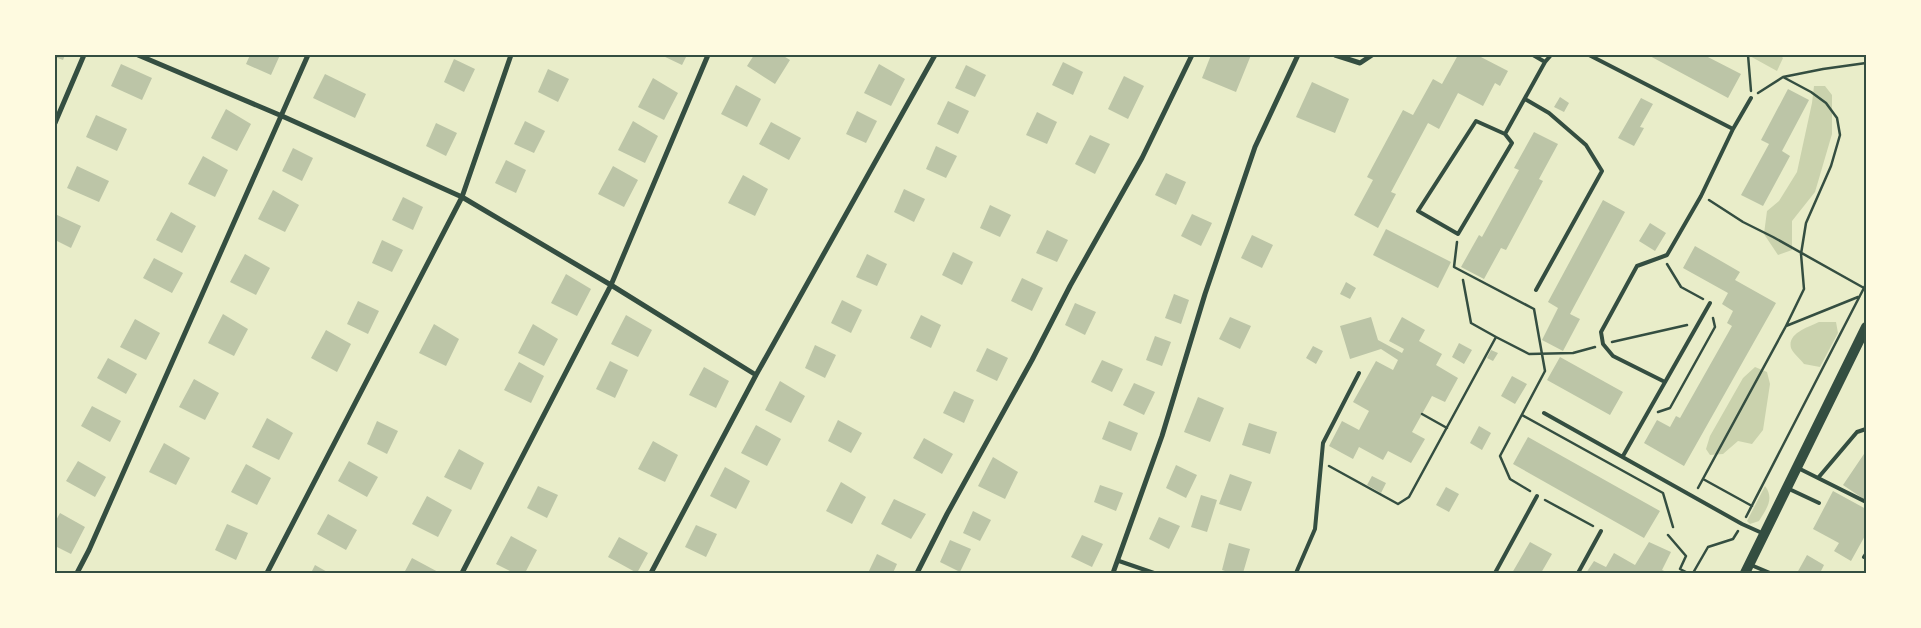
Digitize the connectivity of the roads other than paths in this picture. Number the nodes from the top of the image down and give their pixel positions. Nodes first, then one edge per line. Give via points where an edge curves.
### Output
1 (84, 55) edge
2 (138, 55) edge
3 (308, 55) edge
4 (511, 55) edge
5 (708, 55) edge
6 (935, 55) edge
7 (1192, 55) edge
8 (1298, 55) edge
9 (1335, 55) edge
10 (1372, 55) edge
11 (1532, 55) edge
12 (1551, 55) edge
13 (1589, 55) edge
14 (1545, 62) junction
15 (1751, 98) road end
16 (1525, 99) junction
17 (282, 116) junction
18 (55, 123) edge
19 (1733, 129) junction
20 (1505, 134) junction
21 (462, 197) junction
22 (611, 285) junction
23 (1536, 290) dead end
24 (1710, 303) dead end
25 (1866, 327) edge
26 (1359, 373) dead end
27 (756, 375) junction
28 (1665, 382) junction
29 (1544, 413) dead end
30 (1866, 429) edge
31 (1623, 456) junction
32 (1797, 467) junction
33 (1818, 478) junction
34 (1787, 488) junction
35 (1538, 496) road end
36 (1866, 502) edge
37 (1820, 503) dead end
38 (1601, 531) road end
39 (1764, 534) junction
40 (1119, 561) junction
41 (1747, 569) edge
42 (77, 573) edge
43 (267, 573) edge
44 (462, 573) edge
45 (651, 573) edge
46 (917, 573) edge
47 (1113, 573) edge
48 (1154, 573) edge
49 (1296, 573) edge
50 (1495, 573) edge
51 (1578, 573) edge
52 (1770, 573) edge

1 - 18 street
2 - 17 street
3 - 17 street
4 - 21 street
5 - 22 street
6 - 27 street
7 - 46 street via 1142,158
8 - 40 street via 1255,147
9 - 10 street via 1360,63
11 - 14 lane
12 - 14 lane
13 - 19 lane
14 - 16 lane
15 - 19 lane
16 - 20 lane
16 - 23 lane via 1549,113 1586,144 1602,172
17 - 21 street
17 - 42 street
19 - 28 lane via 1667,254 1637,266 1601,332 1603,344 1613,356
20 - 20 lane via 1476,121 1418,211 1458,234 1512,143
21 - 22 street
21 - 43 street
22 - 27 street
22 - 44 street
24 - 28 lane
25 - 32 main road
26 - 49 lane via 1323,443 1315,529
27 - 45 street
28 - 31 lane
29 - 31 lane
30 - 33 lane via 1857,432
31 - 39 lane
32 - 33 lane
32 - 34 main road
33 - 36 lane
34 - 37 lane
34 - 39 main road
35 - 50 lane
38 - 51 lane
39 - 41 main road
40 - 47 street
40 - 48 lane
41 - 52 lane

